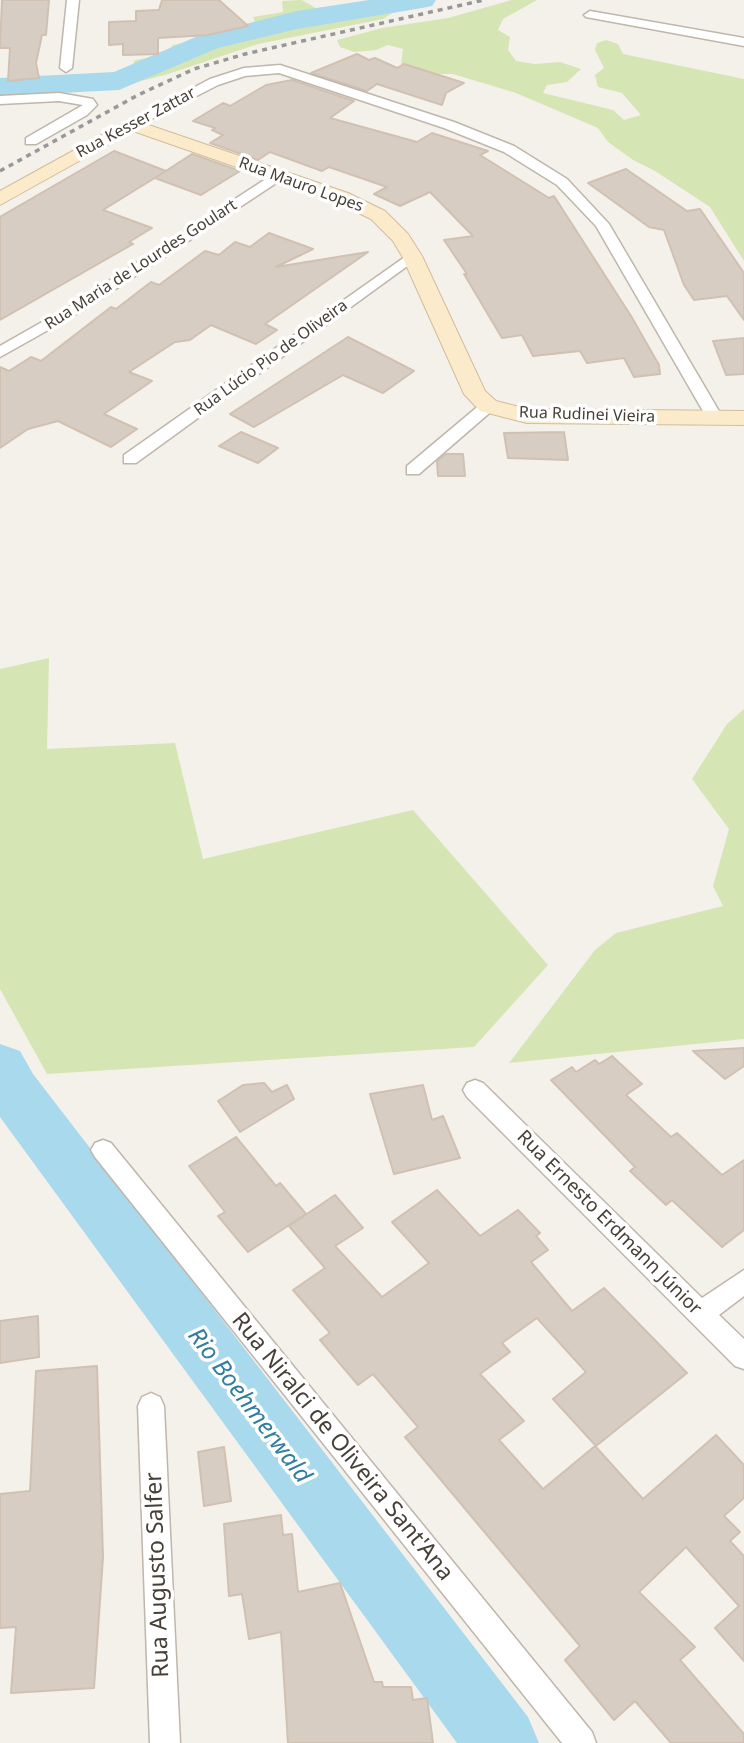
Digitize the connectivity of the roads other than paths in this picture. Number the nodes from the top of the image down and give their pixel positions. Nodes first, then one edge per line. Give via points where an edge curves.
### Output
1 (73, 0) edge
2 (590, 15) dead end
3 (744, 42) edge
4 (66, 68) dead end
5 (0, 100) edge
6 (131, 124) junction
7 (31, 141) dead end
8 (280, 176) junction
9 (0, 199) edge
10 (412, 256) junction
11 (0, 352) edge
12 (488, 406) junction
13 (715, 418) junction
14 (744, 418) edge
15 (130, 459) dead end
16 (413, 470) dead end
17 (475, 1090) dead end
18 (103, 1150) dead end
19 (744, 1281) edge
20 (700, 1314) junction
21 (744, 1357) edge
22 (151, 1406) dead end
23 (165, 1743) edge
24 (581, 1743) edge

1 - 4 street
2 - 3 street
5 - 7 street via 59,97 91,105
6 - 8 street, Rua Mauro Lopes
6 - 9 street, Rua Kesser Zattar
6 - 13 street, Rua Kesser Zattar via 214,82 244,72 280,69 482,137 536,163 562,182 602,224
8 - 10 street, Rua Mauro Lopes via 378,215
8 - 11 street, Rua Maria de Lourdes Goulart via 77,308
10 - 12 street, Rua Mauro Lopes via 475,394
10 - 15 street, Rua Lúcio Pio de Oliveira
12 - 13 street, Rua Rudinei Vieira via 527,416
12 - 16 street
13 - 14 street, Rua Rudinei Vieira
17 - 20 street, Rua Ernesto Erdmann Júnior
18 - 24 street, Rua Niralci de Oliveira Sant'Ana
19 - 20 street
20 - 21 street, Rua Ernesto Erdmann Júnior
22 - 23 street, Rua Augusto Salfer

